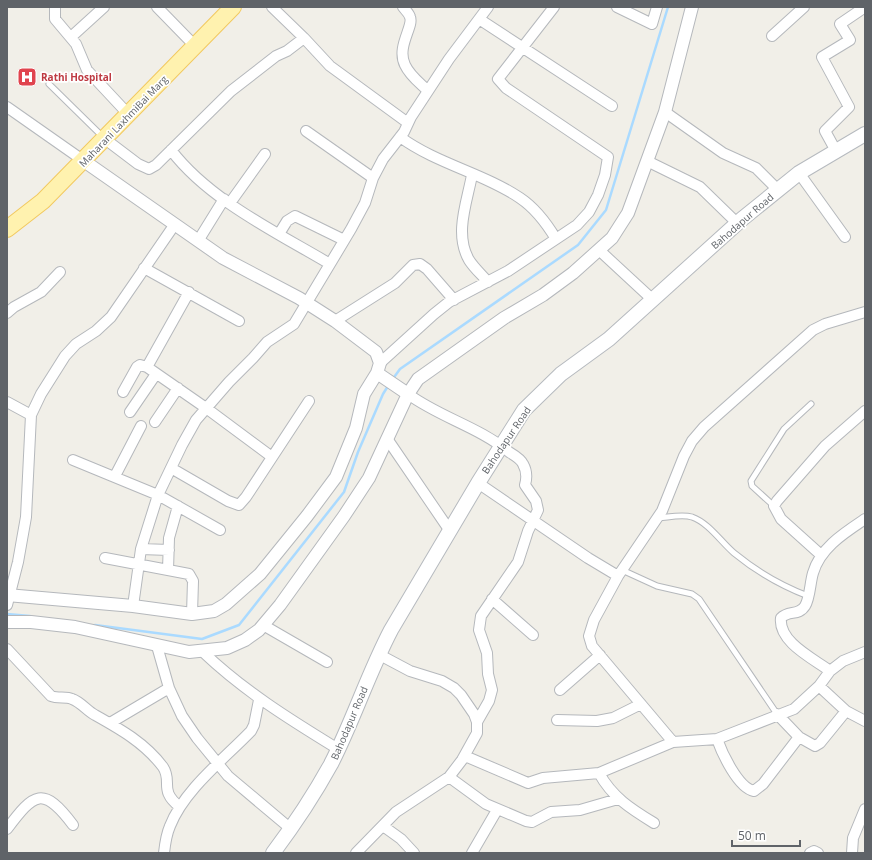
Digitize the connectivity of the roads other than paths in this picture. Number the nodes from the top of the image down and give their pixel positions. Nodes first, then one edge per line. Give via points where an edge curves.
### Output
1 (54, 7) edge
2 (104, 7) edge
3 (157, 7) edge
4 (233, 7) edge
5 (272, 7) edge
6 (403, 7) edge
7 (488, 7) edge
8 (554, 7) edge
9 (618, 7) edge
10 (657, 7) edge
11 (692, 7) edge
12 (804, 7) edge
13 (865, 7) edge
14 (479, 19) junction
15 (772, 36) dead end
16 (71, 37) junction
17 (304, 38) junction
18 (196, 47) junction
19 (523, 49) junction
20 (49, 84) dead end
21 (428, 91) junction
22 (612, 106) dead end
23 (7, 107) edge
24 (665, 112) junction
25 (129, 115) junction
26 (408, 123) junction
27 (306, 131) dead end
28 (865, 134) edge
29 (400, 137) junction
30 (105, 139) junction
31 (171, 150) junction
32 (836, 151) junction
33 (265, 154) dead end
34 (84, 161) junction
35 (647, 161) junction
36 (800, 173) junction
37 (472, 175) junction
38 (373, 178) junction
39 (778, 190) junction
40 (227, 201) junction
41 (737, 223) junction
42 (175, 224) junction
43 (7, 229) edge
44 (279, 234) junction
45 (845, 237) dead end
46 (556, 239) junction
47 (344, 240) junction
48 (198, 241) junction
49 (599, 250) junction
50 (330, 264) junction
51 (144, 268) junction
52 (60, 272) dead end
53 (488, 282) junction
54 (188, 292) junction
55 (454, 300) junction
56 (653, 300) junction
57 (307, 303) junction
58 (865, 312) edge
59 (7, 313) edge
60 (239, 321) dead end
61 (335, 321) junction
62 (147, 367) junction
63 (380, 371) junction
64 (156, 374) junction
65 (178, 388) junction
66 (404, 391) junction
67 (123, 392) dead end
68 (309, 401) dead end
69 (7, 402) edge
70 (811, 404) dead end
71 (206, 408) junction
72 (865, 411) edge
73 (130, 412) dead end
74 (31, 415) junction
75 (155, 422) dead end
76 (141, 426) dead end
77 (388, 440) junction
78 (502, 446) junction
79 (272, 457) junction
80 (73, 460) dead end
81 (171, 468) junction
82 (115, 476) junction
83 (478, 483) junction
84 (158, 495) junction
85 (178, 506) junction
86 (774, 506) junction
87 (658, 518) junction
88 (865, 519) edge
89 (532, 520) junction
90 (220, 530) dead end
91 (450, 531) junction
92 (141, 549) junction
93 (168, 550) junction
94 (821, 555) junction
95 (105, 558) dead end
96 (139, 565) junction
97 (168, 570) junction
98 (620, 573) junction
99 (808, 596) junction
100 (8, 598) edge
101 (492, 599) junction
102 (133, 606) junction
103 (192, 614) junction
104 (7, 622) edge
105 (263, 625) junction
106 (533, 635) dead end
107 (157, 646) junction
108 (7, 649) edge
109 (203, 652) junction
110 (865, 652) edge
111 (378, 654) junction
112 (600, 655) junction
113 (327, 662) dead end
114 (830, 671) junction
115 (819, 686) junction
116 (169, 688) junction
117 (560, 690) dead end
118 (259, 700) junction
119 (641, 704) junction
120 (846, 711) junction
121 (778, 714) junction
122 (557, 720) dead end
123 (865, 721) edge
124 (110, 722) junction
125 (477, 722) junction
126 (799, 737) junction
127 (717, 739) junction
128 (673, 742) junction
129 (338, 749) junction
130 (465, 756) junction
131 (217, 765) junction
132 (599, 772) junction
133 (448, 777) junction
134 (618, 799) junction
135 (180, 807) junction
136 (865, 809) edge
137 (497, 810) junction
138 (654, 823) dead end
139 (73, 825) dead end
140 (383, 826) junction
141 (291, 829) junction
142 (7, 830) edge
143 (164, 853) edge
144 (273, 853) edge
145 (356, 853) edge
146 (414, 853) edge
147 (472, 853) edge
148 (810, 853) edge
149 (818, 853) edge
150 (852, 853) edge

1 - 16 street via 55,19
2 - 16 street
3 - 18 street
4 - 18 main road, Maharani LaxhmiBai Marg
5 - 17 street
6 - 21 street via 411,20 402,54 404,64
7 - 14 street
8 - 19 street
9 - 10 street via 652,24
11 - 24 street
12 - 15 street
13 - 32 street via 840,24 850,40 822,57 849,107 826,131
14 - 19 street
14 - 21 street
16 - 25 street via 82,54 87,70
17 - 26 street via 330,66
17 - 31 street via 231,91
18 - 25 main road, Maharani LaxhmiBai Marg
19 - 22 street
19 - 46 street via 500,75 500,82 608,157 606,175 589,212 577,226
20 - 30 lane
21 - 26 street
23 - 34 street
24 - 35 street
24 - 39 street via 724,153 756,168
25 - 30 main road, Maharani LaxhmiBai Marg
26 - 29 street
27 - 38 street
28 - 32 main road, Bahodapur Road
29 - 37 street via 416,148
29 - 38 street via 383,159
30 - 31 street via 138,164 149,169
30 - 34 main road, Maharani LaxhmiBai Marg
31 - 40 street via 184,167
32 - 36 main road, Bahodapur Road
33 - 40 street
34 - 42 street
34 - 43 main road, Maharani LaxhmiBai Marg via 43,201
35 - 41 street via 700,187
35 - 49 street via 628,213 612,238
36 - 39 main road, Bahodapur Road
36 - 45 street
37 - 46 street via 521,198 545,221
37 - 53 street via 462,236 469,260
38 - 47 street via 365,203
39 - 41 main road, Bahodapur Road
40 - 44 street
40 - 48 street
41 - 56 main road, Bahodapur Road
42 - 48 street
42 - 51 street
44 - 47 street via 287,221 295,216
44 - 50 street
46 - 53 street
47 - 50 street
48 - 57 street via 237,267
49 - 56 street
49 - 66 street via 543,295 504,318 418,378
50 - 57 street
51 - 54 street
51 - 74 street via 111,318 76,344 66,356 41,394
52 - 59 street via 41,292
53 - 55 street
54 - 60 street
54 - 62 street
55 - 61 street via 428,268 420,264 413,265 395,283
55 - 63 street via 434,314
56 - 78 main road, Bahodapur Road via 609,340 561,374 524,410
57 - 61 street
57 - 71 street via 294,324 267,342
58 - 87 street via 813,330 704,427 684,456
61 - 63 street via 376,352
62 - 64 street
62 - 67 street via 140,365 136,368
63 - 66 street
63 - 103 street via 362,398 356,428 346,455 324,495 260,574 214,611
64 - 65 street
64 - 73 street
65 - 71 street
65 - 75 street
66 - 77 street
66 - 78 street via 423,405 456,419
68 - 79 street
69 - 74 street
70 - 86 lane via 784,430 751,481 752,486
71 - 79 street
71 - 81 street via 185,439
72 - 86 street via 825,446
74 - 100 street via 26,517
76 - 82 street
77 - 91 street
77 - 105 street via 369,478 344,516
78 - 83 main road, Bahodapur Road
78 - 89 street via 523,463 527,478 525,485 536,501 538,510
79 - 81 street via 239,504 228,501
80 - 82 street
81 - 84 street
82 - 84 street
83 - 89 street
83 - 91 main road, Bahodapur Road
84 - 85 street
84 - 92 street
85 - 90 street
85 - 93 street
86 - 94 street via 781,519
87 - 98 street
87 - 99 lane via 684,516 701,522 728,548 751,565 792,590
88 - 94 street via 842,534
89 - 98 street via 588,558
89 - 101 street via 518,562
91 - 111 main road, Bahodapur Road
92 - 93 street
92 - 96 street
93 - 97 street
94 - 99 street via 815,566
95 - 96 street
96 - 97 street
96 - 102 street
97 - 103 street via 189,574 192,577
98 - 112 street via 594,620 590,636 592,646
98 - 121 lane via 657,586 692,594 699,599
99 - 114 street via 802,610 784,615 781,622 784,632 793,644
100 - 102 street
101 - 106 street
101 - 125 street via 481,616 479,625 487,653 491,695
102 - 103 street
104 - 107 street via 75,627
105 - 109 street via 245,640 227,648
105 - 113 street
107 - 109 street
107 - 116 street
108 - 124 street via 51,696 74,699
109 - 118 street
110 - 114 street via 843,661
111 - 125 street via 410,671 442,681 454,688 467,703
111 - 129 main road, Bahodapur Road
112 - 117 street
112 - 119 street
114 - 115 street
115 - 120 street
115 - 121 street via 794,709
116 - 124 street
116 - 131 street via 182,716
118 - 129 street
118 - 131 street via 251,731
119 - 122 street via 613,718
119 - 128 street
120 - 123 street
120 - 126 street via 818,746
121 - 126 street
121 - 127 street
124 - 135 street via 140,743 158,761 166,775 167,792 171,800
125 - 130 street via 477,733
126 - 127 street via 763,784 754,791 745,786 732,771
127 - 128 street
128 - 132 street
129 - 141 main road, Bahodapur Road
130 - 132 street via 528,783 543,778
130 - 133 street
131 - 135 street
131 - 141 street
132 - 134 street
133 - 137 street
133 - 140 street via 408,803
134 - 137 street via 580,810 551,812 532,822
134 - 138 street
135 - 143 street via 170,825
136 - 150 street via 853,838
137 - 147 street
139 - 142 street via 59,806 42,798 23,807
140 - 145 street
140 - 146 street via 401,839
141 - 144 main road, Bahodapur Road
148 - 149 street

